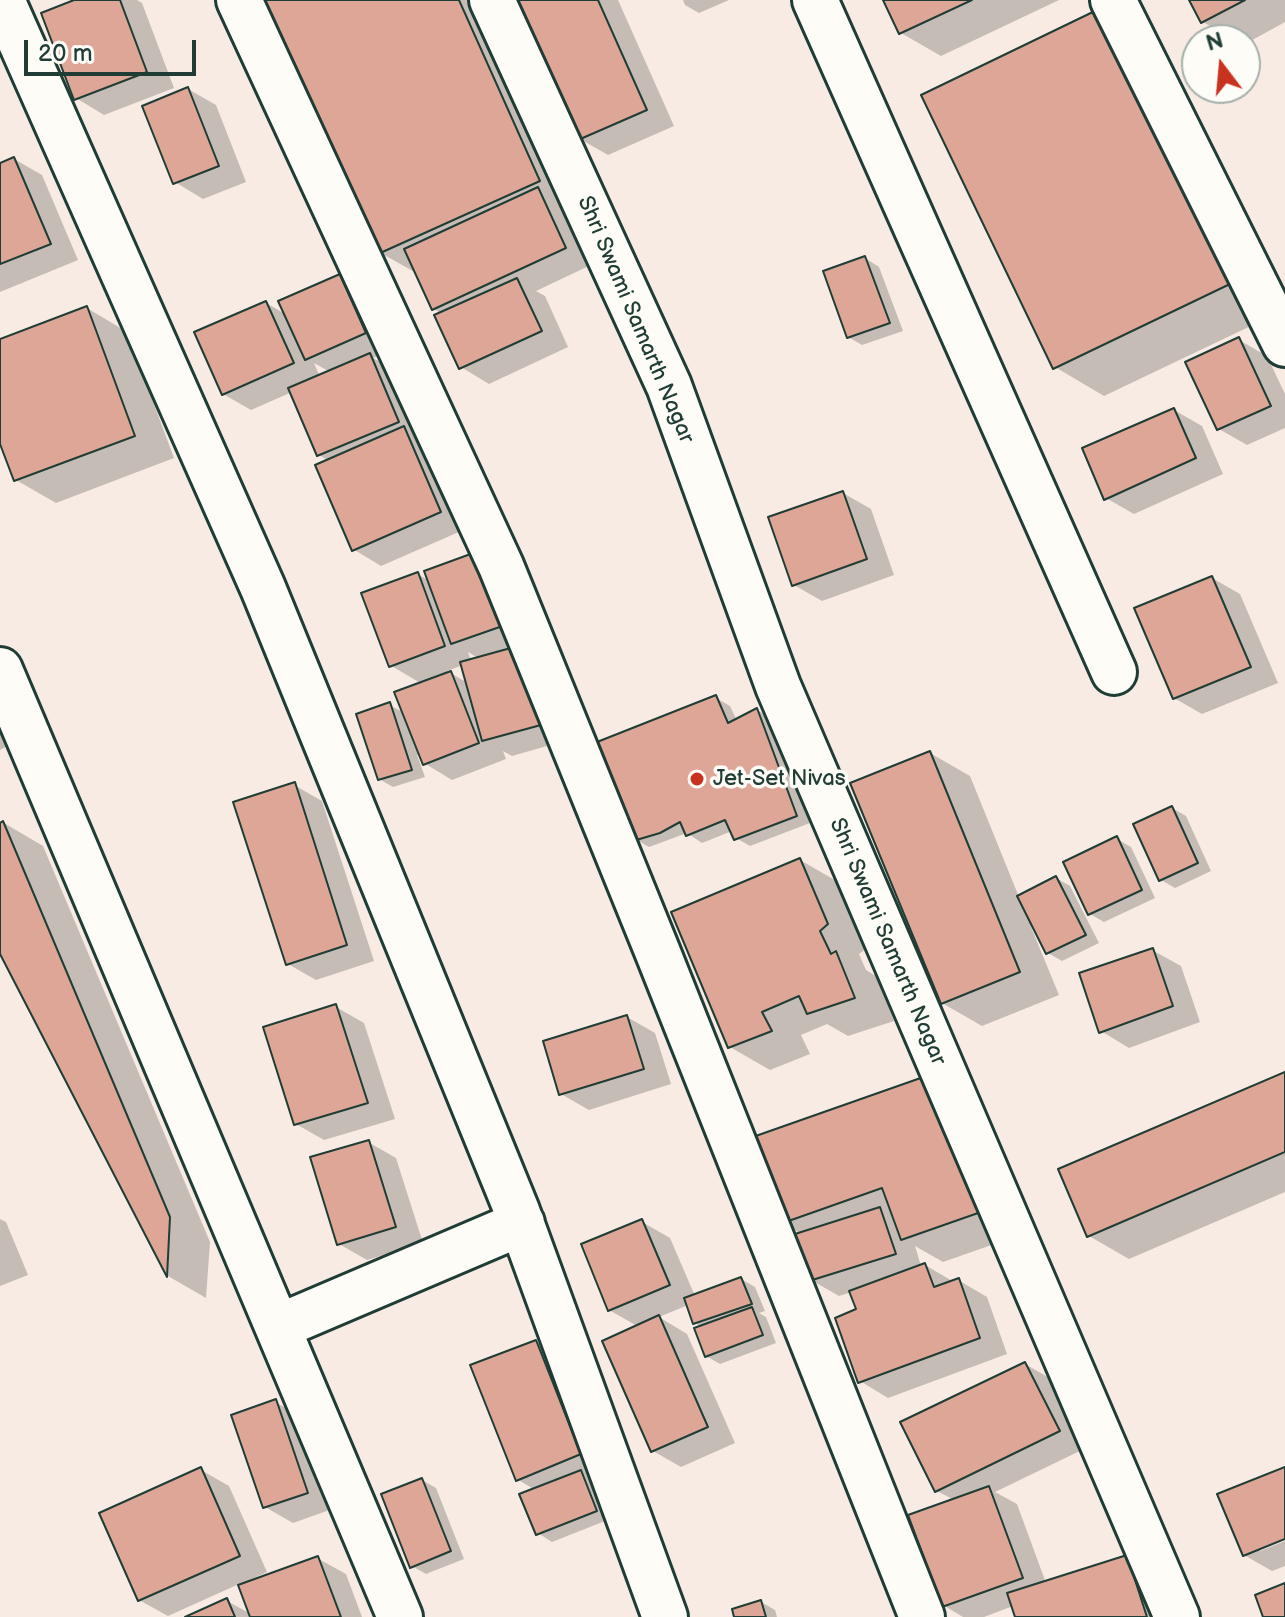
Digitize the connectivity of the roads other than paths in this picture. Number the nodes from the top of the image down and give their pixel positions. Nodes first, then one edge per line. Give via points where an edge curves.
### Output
1 (2, 0) edge
2 (239, 0) edge
3 (492, 0) edge
4 (815, 0) edge
5 (1113, 0) edge
6 (1285, 344) edge
7 (0, 670) edge
8 (1114, 672) dead end
9 (522, 1223) junction
10 (278, 1327) junction
11 (400, 1617) edge
12 (665, 1617) edge
13 (922, 1617) edge
14 (1177, 1617) edge

1 - 9 street via 263,588
2 - 13 street via 501,566
3 - 14 street, Shri Swami Samarth Nagar via 669,386 778,686
4 - 8 street
5 - 6 street
7 - 10 street
9 - 10 street
9 - 12 street
10 - 11 street

